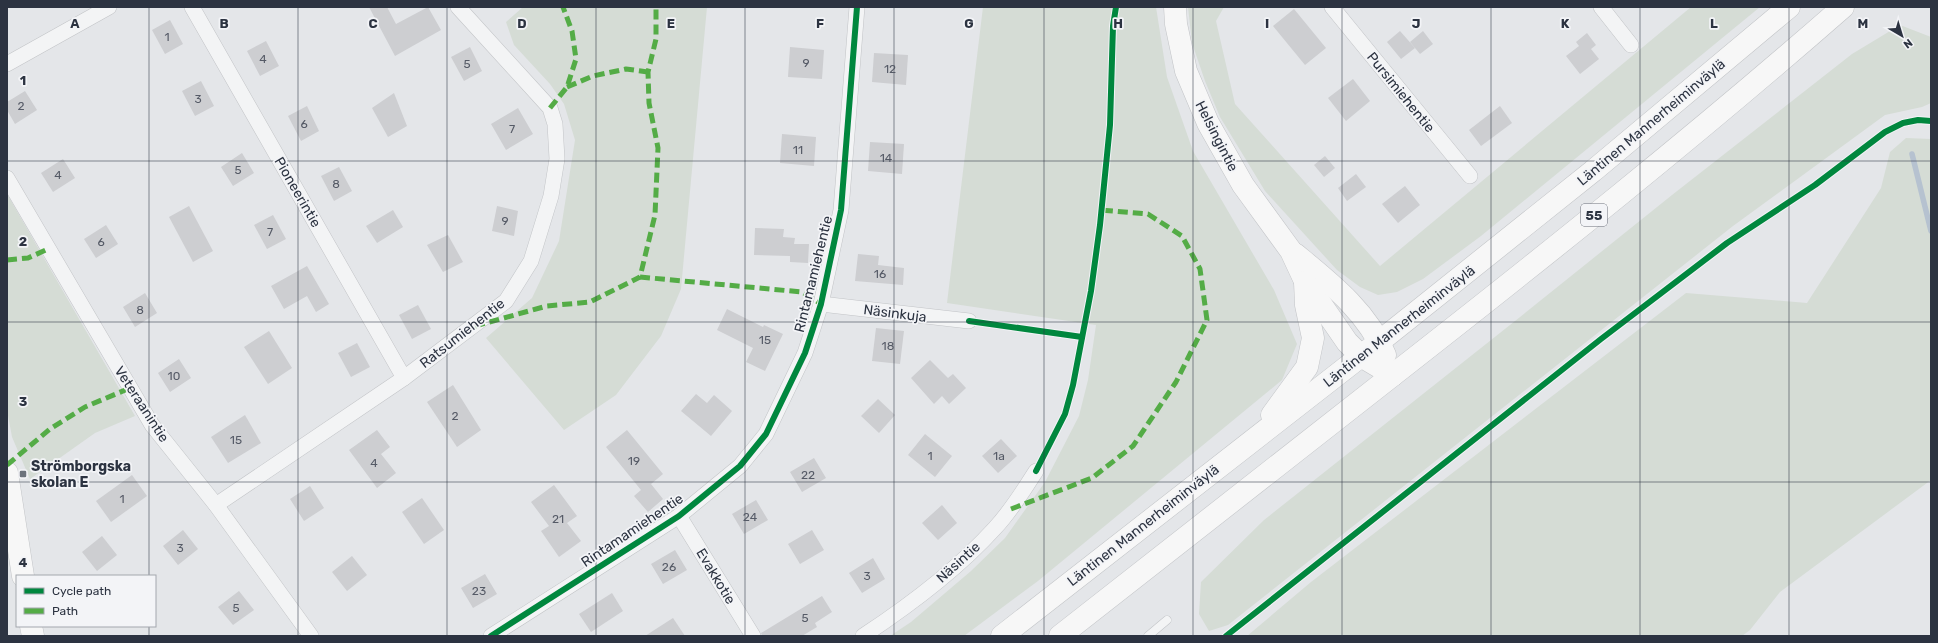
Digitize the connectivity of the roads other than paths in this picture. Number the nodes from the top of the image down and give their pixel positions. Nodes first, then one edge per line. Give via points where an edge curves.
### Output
1 (109, 7) edge
2 (192, 7) edge
3 (458, 7) edge
4 (857, 7) edge
5 (1175, 7) edge
6 (1332, 7) edge
7 (1601, 7) edge
8 (1789, 7) edge
9 (1844, 7) edge
10 (1631, 45) dead end
11 (7, 64) edge
12 (1470, 176) dead end
13 (7, 178) edge
14 (1291, 251) junction
15 (1305, 281) junction
16 (821, 304) junction
17 (969, 321) dead end
18 (1380, 342) junction
19 (1361, 356) junction
20 (1393, 375) junction
21 (404, 378) junction
22 (1256, 438) junction
23 (1036, 471) dead end
24 (7, 473) edge
25 (216, 505) junction
26 (679, 516) junction
27 (23, 575) edge
28 (1167, 620) dead end
29 (312, 636) edge
30 (491, 636) edge
31 (753, 636) edge
32 (863, 636) edge
33 (1002, 636) edge
34 (1060, 636) edge
35 (1148, 636) edge

1 - 11 street
2 - 21 street, Pioneerintie
3 - 21 street, Ratsumiehentie via 550,108 555,124 557,159 552,196 531,262 506,301
4 - 16 street, Rintamamiehentie via 841,210
5 - 14 main road, Helsingintie via 1186,71 1208,123 1243,185
6 - 12 street, Pursimiehentie
7 - 10 street
8 - 18 main road, Läntinen Mannerheiminväylä / 55 via 1593,171
9 - 20 main road, 55 via 1656,165
13 - 25 street, Veteraanintie via 152,425
14 - 15 main road, Helsingintie
14 - 18 main road, Helsingintie via 1342,293
15 - 19 main road, Helsingintie via 1347,342
15 - 22 main road, Helsingintie via 1306,305 1313,338 1307,367
16 - 17 street, Näsinkuja
16 - 26 street, Rintamamiehentie via 805,353 766,434 740,466
18 - 19 main road, Läntinen Mannerheiminväylä
18 - 20 main road, Helsingintie
19 - 20 main road, Helsingintie
19 - 22 main road, Läntinen Mannerheiminväylä
20 - 34 main road
21 - 25 street, Ratsumiehentie
22 - 33 main road, Läntinen Mannerheiminväylä
23 - 32 street, Näsintie via 1001,521 969,554 904,609
24 - 27 main road
25 - 29 street, Veteraanintie
26 - 30 street, Rintamamiehentie
26 - 31 street, Evakkotie
28 - 35 lane

